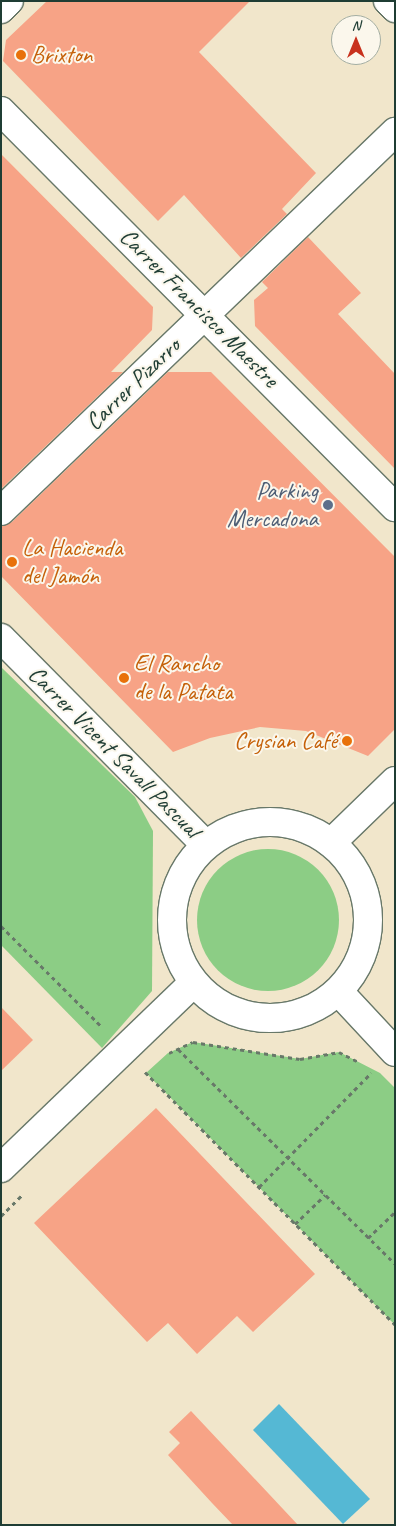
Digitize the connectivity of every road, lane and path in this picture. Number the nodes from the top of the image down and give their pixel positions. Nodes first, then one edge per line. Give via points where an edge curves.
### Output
1 (9, 1) edge
2 (388, 1) edge
3 (395, 8) edge
4 (1, 9) edge
5 (1, 111) edge
6 (395, 132) edge
7 (207, 313) junction
8 (395, 507) edge
9 (1, 511) edge
10 (1, 638) edge
11 (395, 781) edge
12 (331, 843) junction
13 (206, 845) junction
14 (1, 926) edge
15 (193, 983) junction
16 (338, 992) junction
17 (123, 1048) junction
18 (178, 1049) junction
19 (168, 1053) dead end
20 (387, 1062) edge
21 (372, 1073) dead end
22 (288, 1158) junction
23 (1, 1168) edge
24 (259, 1187) junction
25 (325, 1195) junction
26 (395, 1212) edge
27 (295, 1224) junction
28 (368, 1238) junction
29 (395, 1264) edge
30 (395, 1325) edge

1 - 4 street
2 - 3 street
5 - 7 street, Carrer Francisco Maestre
6 - 7 street, Carrer Pizarro
7 - 8 street, Carrer Francisco Maestre
7 - 9 street, Carrer Pizarro
10 - 13 street, Carrer Vicent Savall Pascual
11 - 12 street
12 - 13 street via 309,829 272,821 242,825
12 - 16 street via 353,867 364,891 369,928 358,965
13 - 15 street via 176,886 170,927 179,962
14 - 17 path
15 - 16 street via 220,1006 247,1017 298,1015
15 - 17 street
16 - 20 street
17 - 23 street
17 - 24 path
18 - 19 path
18 - 20 path via 193,1042 300,1059 339,1052
18 - 22 path
21 - 22 path
22 - 24 path
22 - 25 path
24 - 27 path
25 - 27 path
25 - 28 path
26 - 28 path
27 - 30 path
28 - 29 path

